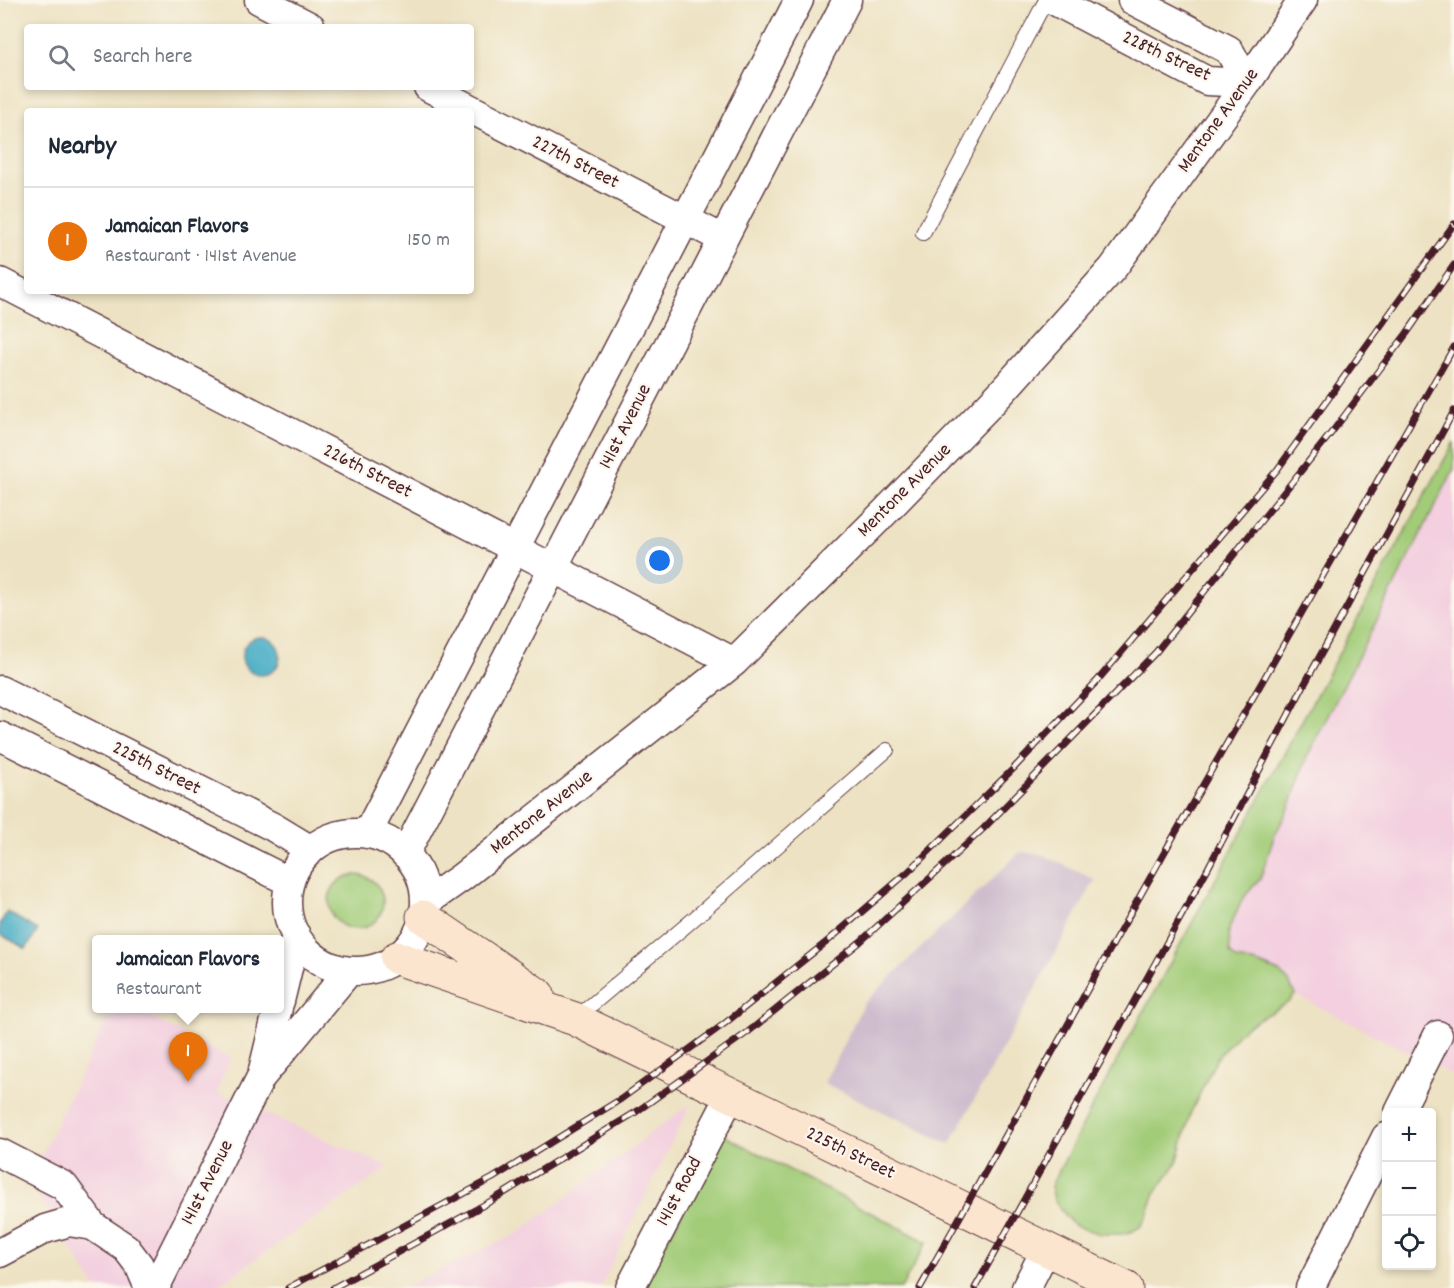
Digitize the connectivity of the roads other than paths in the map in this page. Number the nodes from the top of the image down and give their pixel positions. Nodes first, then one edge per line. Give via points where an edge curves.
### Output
1 (259, 0) edge
2 (799, 0) edge
3 (847, 0) edge
4 (1046, 0) edge
5 (1053, 0) edge
6 (1132, 0) edge
7 (1303, 0) edge
8 (305, 24) edge
9 (1247, 83) junction
10 (434, 90) edge
11 (469, 108) edge
12 (474, 111) edge
13 (685, 220) junction
14 (923, 233) dead end
15 (723, 239) junction
16 (0, 282) edge
17 (514, 549) junction
18 (552, 569) junction
19 (734, 662) junction
20 (0, 690) edge
21 (0, 736) edge
22 (887, 750) dead end
23 (366, 834) junction
24 (311, 849) junction
25 (405, 854) junction
26 (290, 882) junction
27 (424, 910) junction
28 (296, 935) junction
29 (397, 958) junction
30 (349, 971) junction
31 (284, 982) edge
32 (277, 1013) edge
33 (575, 1019) junction
34 (1438, 1035) dead end
35 (261, 1077) junction
36 (730, 1095) junction
37 (1402, 1108) edge
38 (1382, 1145) edge
39 (0, 1153) edge
40 (93, 1226) junction
41 (1046, 1249) junction
42 (0, 1253) edge
43 (149, 1288) edge
44 (155, 1288) edge
45 (630, 1288) edge
46 (1026, 1288) edge
47 (1126, 1288) edge
48 (1310, 1288) edge

1 - 8 street
2 - 13 street
3 - 15 street, 141st Avenue
4 - 14 lane
5 - 9 street, 228th Street via 1207,81
6 - 9 street, 228th Street via 1229,50
7 - 9 street, Mentone Avenue
9 - 19 street, Mentone Avenue via 1113,268 1000,394
10 - 11 street, 227th Street
12 - 13 street, 227th Street
13 - 15 street, 227th Street
13 - 17 street
15 - 18 street, 141st Avenue
16 - 17 street, 226th Street
17 - 18 street, 226th Street
17 - 23 street
18 - 19 street, 226th Street
18 - 25 street, 141st Avenue
19 - 27 street, Mentone Avenue
20 - 24 street, 225th Street
21 - 26 street, 225th Street
22 - 33 lane
23 - 24 street via 343,834
23 - 25 street via 393,844
24 - 26 street
25 - 27 street via 417,869 423,886
26 - 28 street via 289,918
27 - 29 street via 417,936
27 - 33 street, 225th Street
28 - 30 street via 321,962
28 - 31 street
29 - 30 street via 375,969
29 - 33 street, 225th Street
30 - 35 street, 141st Avenue
32 - 35 street, 141st Avenue
33 - 36 street, 225th Street
34 - 37 street
35 - 44 street, 141st Avenue
36 - 41 street, 225th Street
36 - 45 street, 141st Road
38 - 48 street
39 - 40 street via 64,1186
40 - 42 street via 69,1222 45,1229
40 - 43 street via 126,1248
41 - 46 street
41 - 47 street, 225th Street

